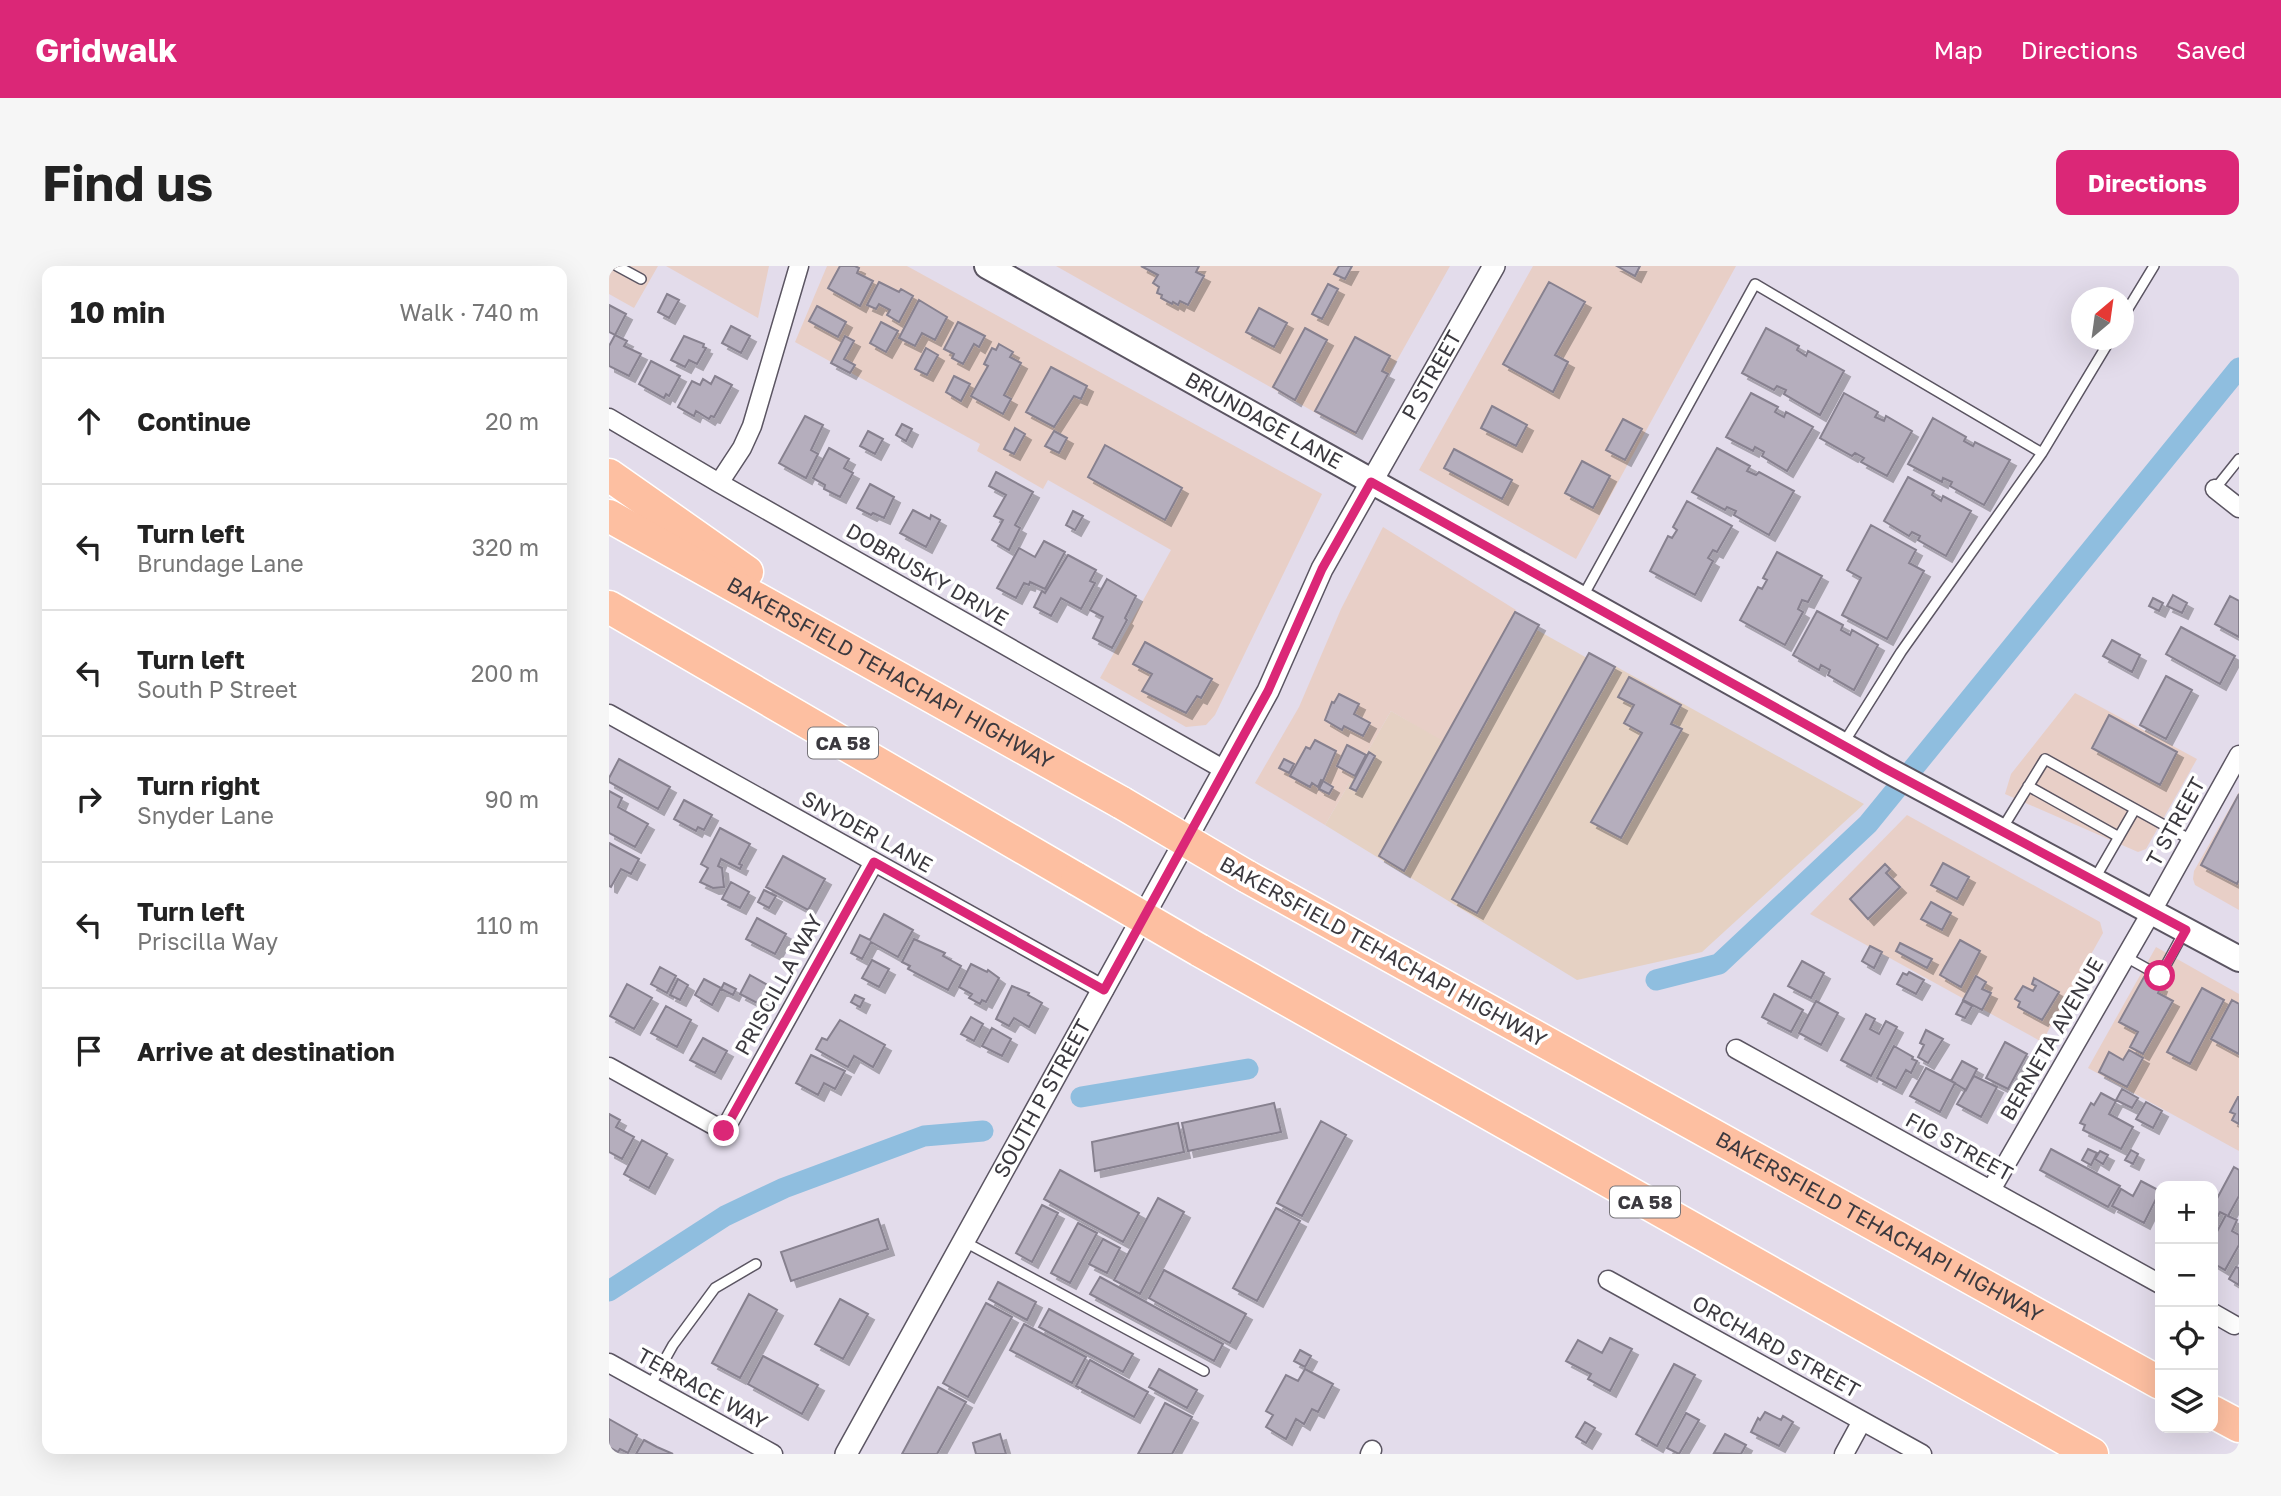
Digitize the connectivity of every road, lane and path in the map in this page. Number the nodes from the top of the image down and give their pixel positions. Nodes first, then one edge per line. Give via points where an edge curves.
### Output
1 (617, 266) edge
2 (799, 266) edge
3 (987, 266) edge
4 (1493, 266) edge
5 (2154, 266) edge
6 (641, 279) dead end
7 (2134, 299) edge
8 (2104, 350) edge
9 (609, 418) edge
10 (2042, 453) junction
11 (2239, 459) edge
12 (609, 475) edge
13 (1371, 482) junction
14 (719, 483) junction
15 (2215, 489) joint
16 (2239, 508) edge
17 (609, 516) edge
18 (1581, 599) junction
19 (609, 607) edge
20 (848, 649) junction
21 (609, 714) edge
22 (1842, 745) junction
23 (2239, 755) edge
24 (1223, 769) junction
25 (2028, 786) junction
26 (2135, 809) junction
27 (2001, 830) junction
28 (2119, 837) junction
29 (2192, 840) junction
30 (874, 862) junction
31 (2094, 880) junction
32 (2152, 911) junction
33 (2186, 930) junction
34 (2126, 957) junction
35 (2239, 959) edge
36 (1104, 990) junction
37 (1736, 1049) dead end
38 (609, 1067) edge
39 (1991, 1190) junction
40 (963, 1242) junction
41 (755, 1264) dead end
42 (1608, 1280) dead end
43 (2155, 1281) edge
44 (2218, 1316) edge
45 (2234, 1325) dead end
46 (609, 1363) edge
47 (1204, 1371) dead end
48 (2155, 1380) edge
49 (650, 1386) junction
50 (2218, 1414) edge
51 (1862, 1421) junction
52 (2239, 1425) edge
53 (773, 1454) edge
54 (846, 1454) edge
55 (1844, 1454) edge
56 (1922, 1454) edge
57 (2092, 1454) edge

1 - 6 lane
2 - 14 street via 752,426
3 - 13 main road, BRUNDAGE LANE
4 - 13 street, P STREET
5 - 7 lane
8 - 10 lane
9 - 14 street, DOBRUSKY DRIVE
10 - 18 lane via 1755,284
10 - 22 lane via 1901,652
11 - 15 lane
12 - 20 highway
13 - 18 main road, BRUNDAGE LANE
13 - 24 street, SOUTH P STREET via 1322,569 1268,691
14 - 24 street, DOBRUSKY DRIVE
15 - 16 street
17 - 20 highway, BAKERSFIELD TEHACHAPI HIGHWAY
18 - 22 main road, BRUNDAGE LANE
19 - 57 highway, CA 58, bridge via 1199,950
20 - 48 highway, BAKERSFIELD TEHACHAPI HIGHWAY, bridge via 1246,876
21 - 30 street, SNYDER LANE
22 - 27 main road, BRUNDAGE LANE
23 - 29 street, T STREET
24 - 36 street, SOUTH P STREET
25 - 26 lane via 2045,759
25 - 27 lane
25 - 28 lane
26 - 28 lane
26 - 29 lane
27 - 31 main road, BRUNDAGE LANE
28 - 31 lane
29 - 32 street, T STREET
30 - 36 street, SNYDER LANE
30 - 38 street, PRISCILLA WAY via 724,1131
31 - 32 main road, BRUNDAGE LANE
32 - 33 main road, BRUNDAGE LANE
32 - 34 street, BERNETA AVENUE
33 - 34 lane via 2160,976
33 - 35 main road, BRUNDAGE LANE
34 - 39 street, BERNETA AVENUE
36 - 40 street, SOUTH P STREET
37 - 39 street, FIG STREET
39 - 43 street, FIG STREET
40 - 47 lane
40 - 54 street, SOUTH P STREET
41 - 49 lane via 715,1288
42 - 51 street, ORCHARD STREET
44 - 45 street
46 - 49 street, TERRACE WAY
49 - 53 street, TERRACE WAY
50 - 52 highway
51 - 55 street
51 - 56 street, ORCHARD STREET

